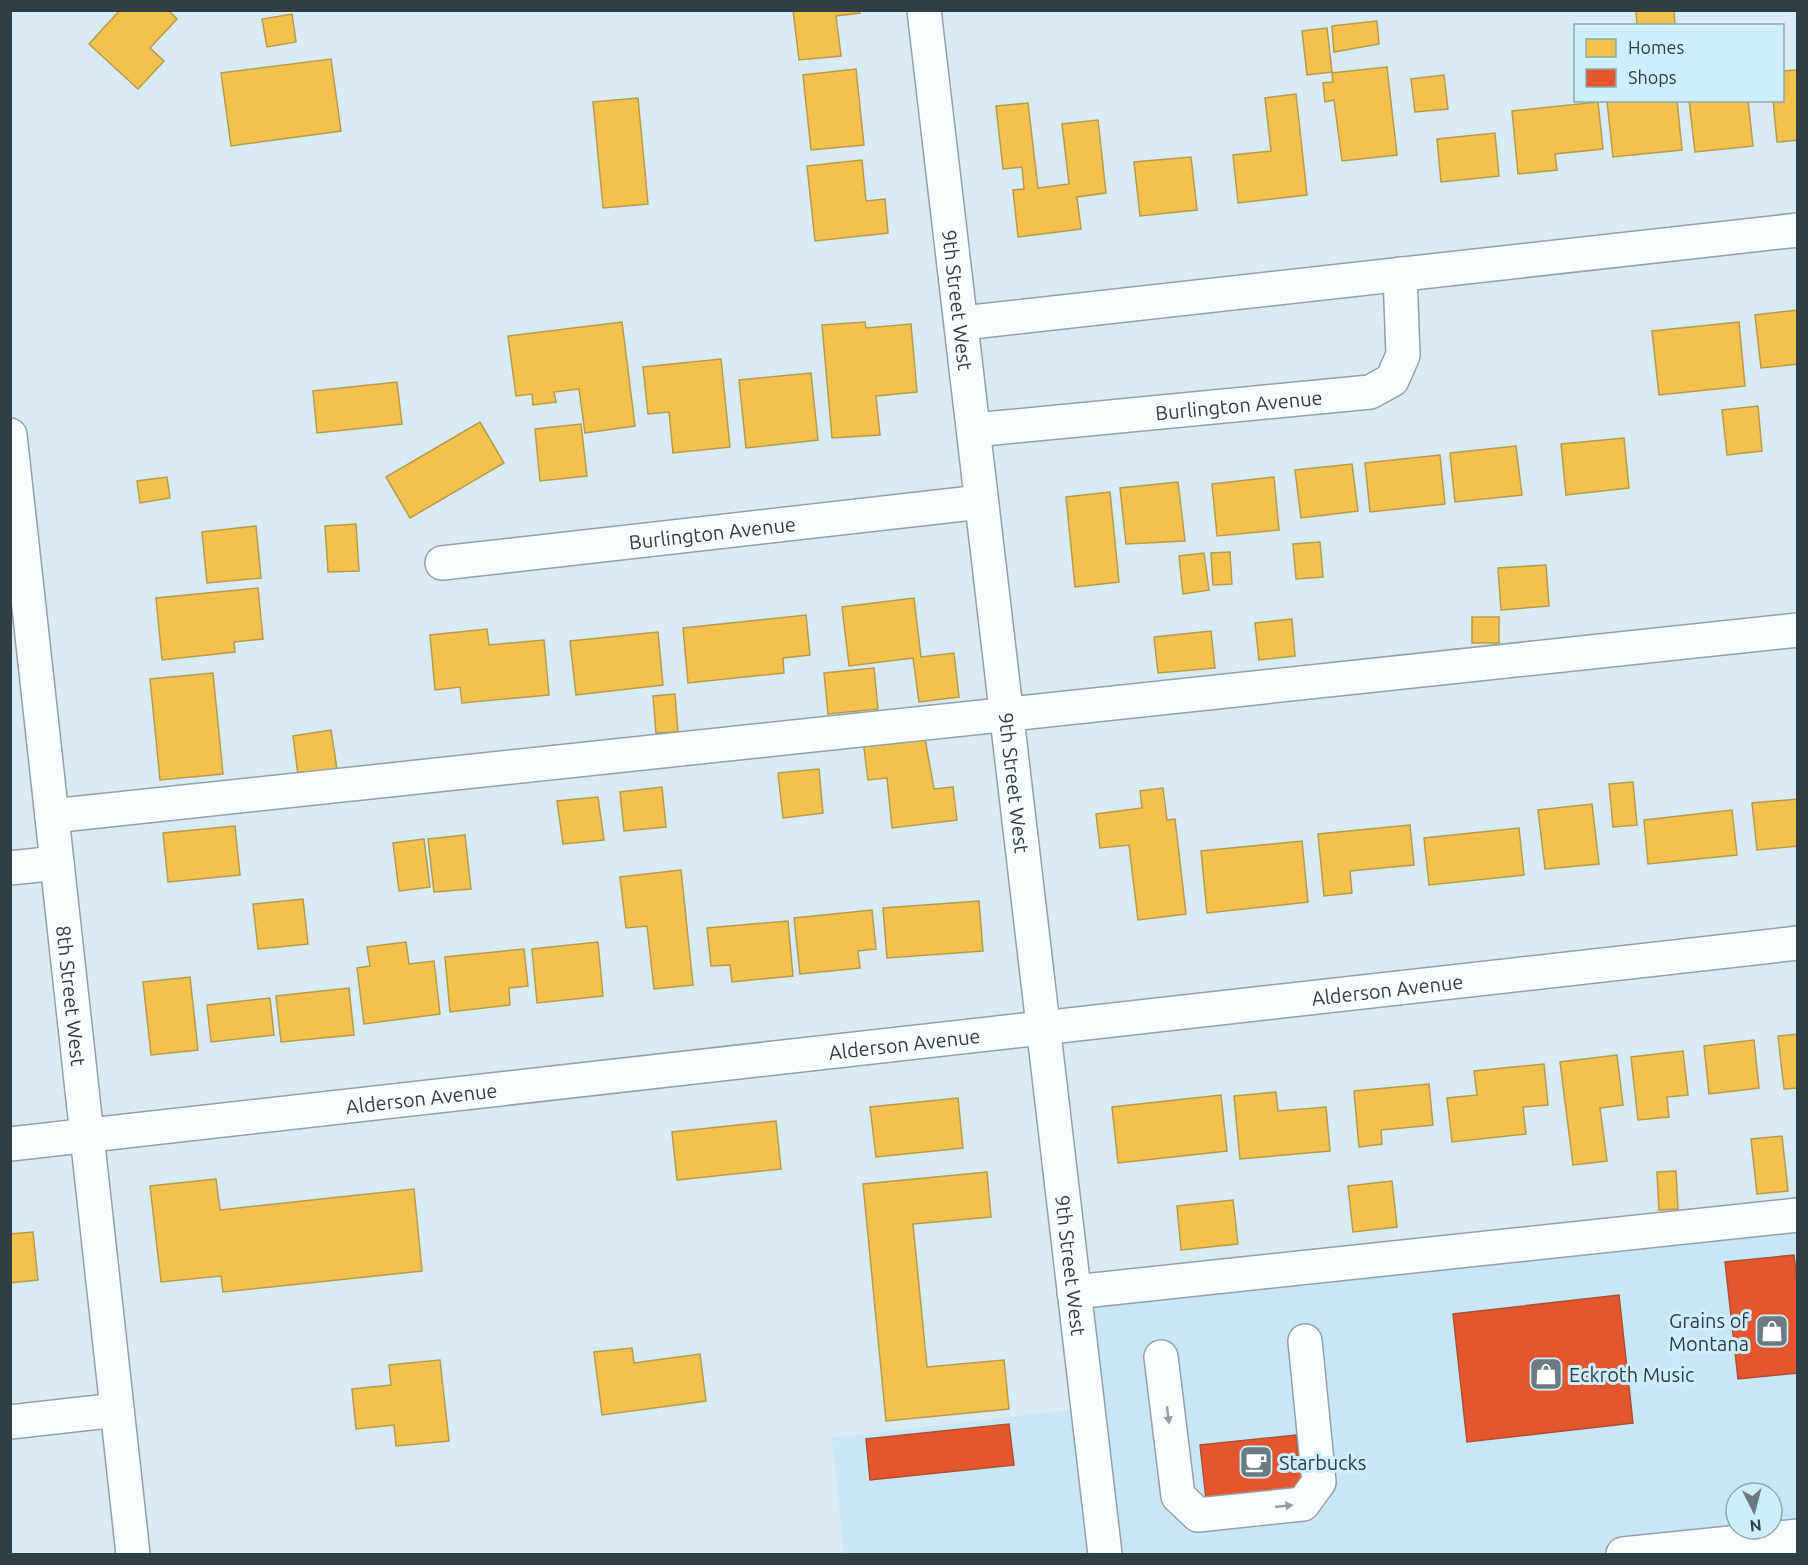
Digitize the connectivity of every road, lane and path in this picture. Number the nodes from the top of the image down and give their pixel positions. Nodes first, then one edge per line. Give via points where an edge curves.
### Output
1 (924, 10) edge
2 (1797, 230) edge
3 (1400, 274) junction
4 (963, 323) junction
5 (974, 429) junction
6 (10, 435) edge
7 (981, 502) junction
8 (442, 563) dead end
9 (20, 617) edge
10 (1797, 630) edge
11 (1007, 714) junction
12 (52, 816) junction
13 (57, 863) junction
14 (10, 868) edge
15 (1797, 944) edge
16 (1044, 1028) junction
17 (87, 1135) junction
18 (10, 1144) edge
19 (1797, 1215) edge
20 (1074, 1292) junction
21 (1305, 1341) dead end
22 (1161, 1357) dead end
23 (117, 1410) junction
24 (10, 1422) edge
25 (1797, 1536) edge
26 (133, 1554) edge
27 (1105, 1554) edge
28 (1623, 1554) edge

1 - 4 street, 9th Street West
2 - 3 street
3 - 4 street
3 - 5 street, Burlington Avenue via 1403,355 1392,380 1370,392
4 - 5 street, 9th Street West
5 - 7 street, 9th Street West
6 - 9 street, 8th Street West
7 - 8 street, Burlington Avenue
7 - 11 street, 9th Street West
9 - 12 street, 8th Street West
10 - 11 street
11 - 12 street
11 - 16 street, 9th Street West
12 - 13 street, 8th Street West
13 - 14 street
13 - 17 street, 8th Street West
15 - 16 street, Alderson Avenue
16 - 17 street, Alderson Avenue
16 - 20 street, 9th Street West
17 - 18 street, Alderson Avenue
17 - 23 street, 8th Street West
19 - 20 street
20 - 27 street, 9th Street West
22 -> 21 street via 1179,1496 1198,1515 1303,1504 1319,1482
23 - 24 street
23 - 26 street, 8th Street West
25 - 28 street

